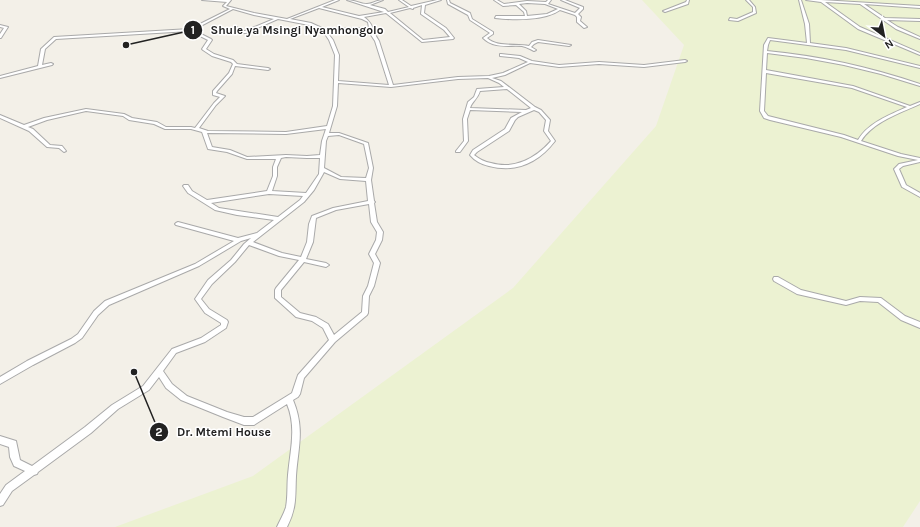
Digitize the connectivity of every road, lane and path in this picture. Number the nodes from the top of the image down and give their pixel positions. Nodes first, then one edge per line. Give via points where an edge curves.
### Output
1 (203, 0) edge
2 (338, 0) edge
3 (348, 0) edge
4 (382, 0) edge
5 (400, 0) edge
6 (429, 0) edge
7 (440, 0) edge
8 (448, 0) edge
9 (495, 0) edge
10 (550, 0) edge
11 (562, 0) edge
12 (688, 0) edge
13 (747, 0) edge
14 (800, 0) edge
15 (808, 0) edge
16 (881, 0) edge
17 (229, 1) edge
18 (822, 1) edge
19 (546, 3) junction
20 (860, 3) junction
21 (425, 4) junction
22 (517, 4) junction
23 (368, 5) junction
24 (884, 5) junction
25 (318, 7) junction
26 (920, 7) edge
27 (412, 8) junction
28 (232, 9) junction
29 (560, 9) junction
30 (664, 11) dead end
31 (388, 13) junction
32 (376, 14) junction
33 (576, 14) junction
34 (526, 16) junction
35 (358, 17) junction
36 (496, 17) dead end
37 (278, 18) junction
38 (288, 19) junction
39 (730, 19) dead end
40 (884, 19) junction
41 (367, 20) junction
42 (920, 20) edge
43 (0, 26) edge
44 (236, 28) dead end
45 (372, 28) junction
46 (585, 28) dead end
47 (191, 30) junction
48 (324, 30) junction
49 (0, 37) edge
50 (920, 38) edge
51 (809, 43) junction
52 (570, 45) dead end
53 (530, 46) junction
54 (534, 50) dead end
55 (766, 52) junction
56 (920, 54) edge
57 (501, 55) dead end
58 (685, 61) dead end
59 (531, 62) junction
60 (51, 64) dead end
61 (234, 64) junction
62 (40, 66) junction
63 (920, 67) edge
64 (268, 69) dead end
65 (764, 71) junction
66 (0, 77) edge
67 (489, 77) junction
68 (336, 82) junction
69 (920, 85) edge
70 (390, 86) junction
71 (508, 88) junction
72 (920, 102) edge
73 (910, 107) junction
74 (534, 108) junction
75 (468, 109) junction
76 (528, 111) junction
77 (0, 116) edge
78 (24, 127) junction
79 (328, 127) junction
80 (196, 129) junction
81 (204, 132) junction
82 (326, 134) junction
83 (859, 141) junction
84 (64, 151) dead end
85 (458, 151) dead end
86 (322, 156) junction
87 (279, 157) junction
88 (920, 160) edge
89 (322, 169) junction
90 (368, 180) junction
91 (186, 186) dead end
92 (269, 192) junction
93 (920, 195) edge
94 (307, 196) junction
95 (207, 202) junction
96 (372, 202) junction
97 (278, 219) junction
98 (178, 224) dead end
99 (258, 235) junction
100 (239, 240) junction
101 (249, 243) junction
102 (302, 260) junction
103 (326, 265) dead end
104 (776, 279) dead end
105 (920, 325) edge
106 (333, 340) junction
107 (159, 371) junction
108 (0, 381) edge
109 (289, 400) junction
110 (0, 440) edge
111 (34, 471) junction
112 (0, 502) edge
113 (282, 527) edge

1 - 17 street
2 - 25 street
3 - 23 street
4 - 23 street
5 - 27 street
6 - 21 street
7 - 21 street
8 - 53 street via 492,33 485,38 487,40 498,44
9 - 22 street via 503,5
10 - 19 street
11 - 33 street via 582,8
12 - 30 street
13 - 39 street via 755,12 737,20
14 - 51 street
15 - 18 street
16 - 24 street
17 - 28 street via 223,5
18 - 20 street
18 - 56 street via 859,28
19 - 22 street
19 - 29 street
20 - 24 street
20 - 40 street
21 - 27 street
21 - 31 street via 422,14 444,28 452,38 422,41
22 - 34 street
23 - 31 street
24 - 26 street
25 - 35 street
25 - 38 street
27 - 31 street
28 - 37 street
28 - 47 street
29 - 33 street
29 - 34 street via 547,15
31 - 32 street
32 - 35 street
32 - 41 street
33 - 46 street via 579,16 578,21
34 - 36 street
35 - 41 street
37 - 38 street
37 - 44 street via 245,32 240,32
38 - 48 street
40 - 42 street
40 - 50 street
41 - 45 street
43 - 49 street via 6,27
45 - 48 street
45 - 70 street via 372,35 377,41
47 - 61 street via 210,40 204,50
47 - 62 street via 55,38 43,49
48 - 68 street via 336,55
51 - 55 street via 769,39
51 - 63 street via 866,53
52 - 53 street via 538,41
53 - 54 street
55 - 65 street
55 - 69 street via 848,65 888,74
57 - 59 street via 520,57
58 - 59 street via 644,66 559,66
59 - 67 street via 504,74
60 - 62 street
61 - 64 street
61 - 80 street via 231,73 214,94 223,96
62 - 66 street
65 - 73 street via 853,87
65 - 83 street via 762,111 766,117
67 - 70 street
67 - 71 street
68 - 70 street
68 - 79 street via 335,106
71 - 74 street
71 - 75 street via 478,90
72 - 73 street
73 - 83 street via 869,129
74 - 76 street
74 - 76 street via 548,120 546,131 553,141 540,154 514,167 498,167 472,156 479,148 507,130 513,119
75 - 76 street
75 - 85 street via 465,119 466,141
77 - 78 street
78 - 80 street via 46,118 86,110 124,115 169,128
78 - 84 street via 36,133 49,146 60,147
79 - 81 street via 286,133
79 - 82 street
80 - 81 street
81 - 87 street via 210,148 247,158
82 - 86 street
82 - 90 street via 339,134 366,143 371,168
83 - 88 street
86 - 87 street
86 - 89 street
87 - 92 street
88 - 93 street via 896,169 904,186
89 - 90 street via 340,178
89 - 94 street via 319,179
90 - 96 street
91 - 95 street via 190,192
92 - 94 street
92 - 95 street
94 - 97 street
95 - 97 street via 225,211
96 - 102 street via 335,209 314,217 309,245
96 - 106 street via 374,222 380,237 372,254 377,263 366,296 365,313
97 - 99 street
98 - 100 street
99 - 100 street
99 - 101 street
100 - 108 street via 197,265 107,303 96,313 80,336
101 - 102 street via 281,256
101 - 107 street via 210,282 198,300 208,314 225,322 224,326 203,340 174,351
102 - 103 street
102 - 106 street via 292,276 278,290 278,296 298,315 314,318 326,326
104 - 105 street via 799,292 846,303 860,299 879,300 902,318
106 - 109 street via 303,374 297,392
107 - 109 street via 163,380 177,394 244,421 257,420
107 - 111 street via 141,393 115,407
109 - 113 street via 295,412 298,439 290,511
110 - 111 street via 13,444 13,459 16,463
111 - 112 street via 9,488

